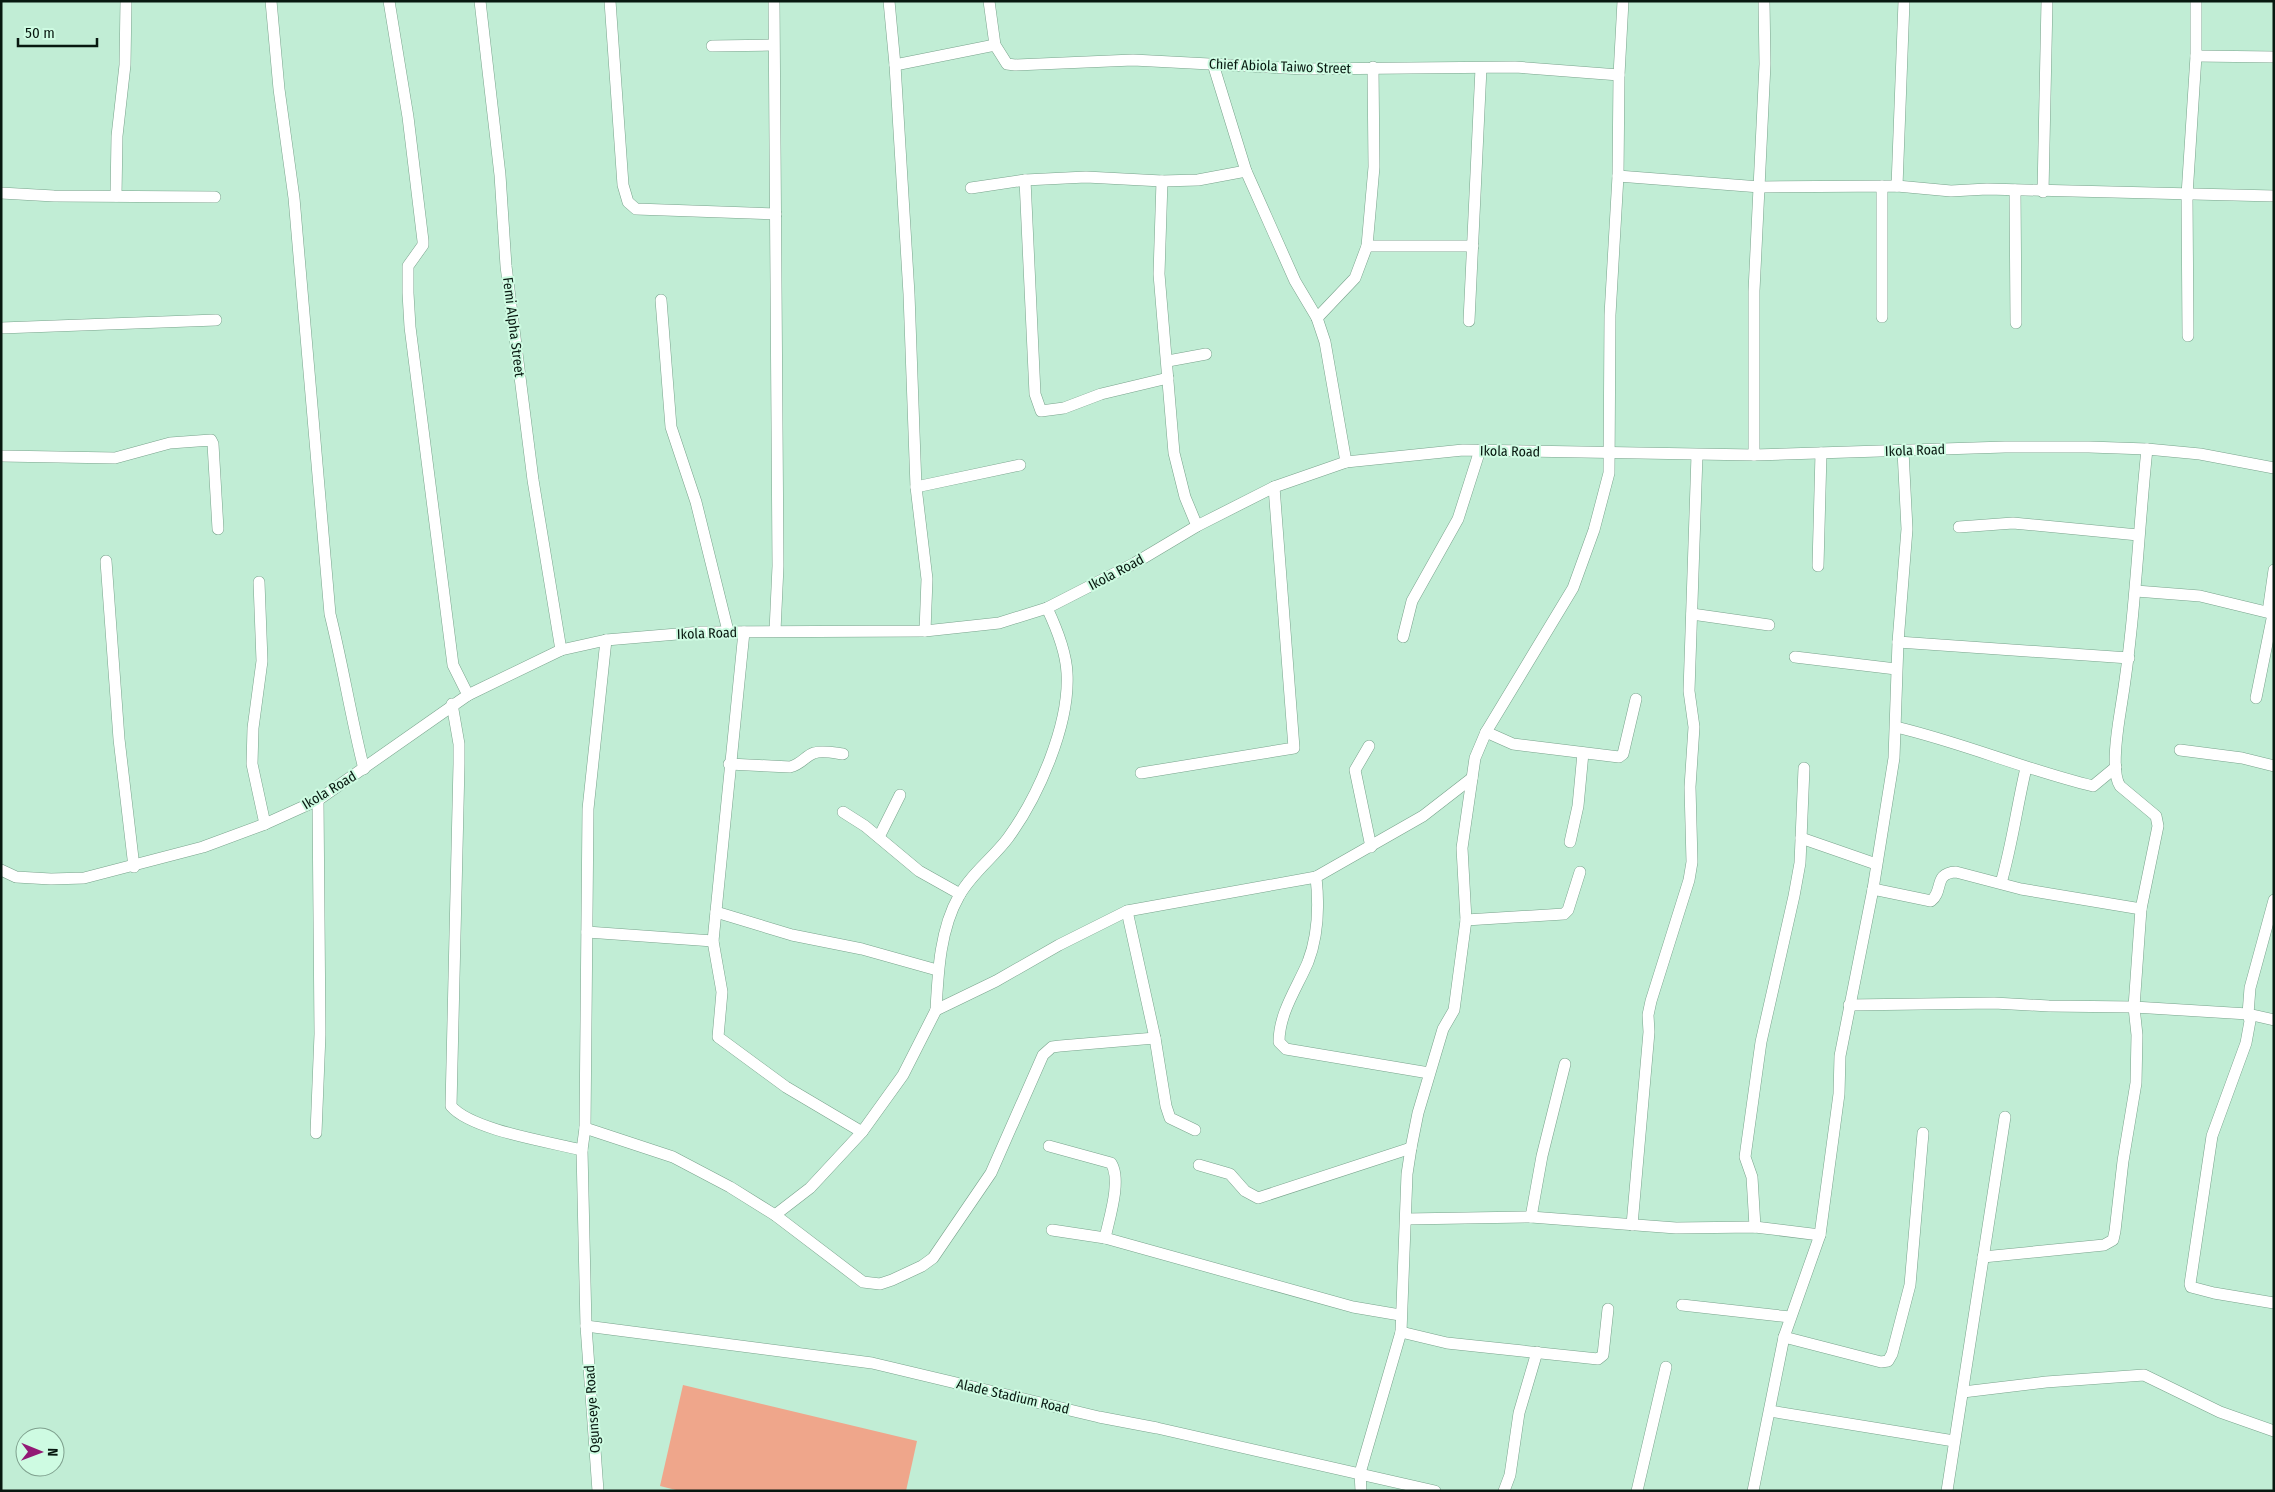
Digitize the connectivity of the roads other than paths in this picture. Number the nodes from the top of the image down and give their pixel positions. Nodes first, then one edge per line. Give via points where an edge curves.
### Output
1 (126, 1) edge
2 (271, 1) edge
3 (389, 1) edge
4 (480, 1) edge
5 (610, 1) edge
6 (774, 1) edge
7 (889, 1) edge
8 (989, 1) edge
9 (1623, 1) edge
10 (1764, 1) edge
11 (1904, 1) edge
12 (2047, 1) edge
13 (2196, 1) edge
14 (773, 45) junction
15 (995, 45) junction
16 (712, 46) dead end
17 (2196, 56) junction
18 (2274, 57) edge
19 (1213, 64) junction
20 (895, 65) junction
21 (1373, 68) junction
22 (1481, 68) junction
23 (1619, 75) junction
24 (1246, 171) junction
25 (1618, 176) junction
26 (1025, 180) junction
27 (1162, 181) junction
28 (1882, 186) junction
29 (1897, 186) junction
30 (1760, 187) junction
31 (971, 188) dead end
32 (2015, 190) junction
33 (2043, 192) junction
34 (1, 193) edge
35 (2187, 195) junction
36 (116, 196) junction
37 (2274, 196) edge
38 (215, 197) dead end
39 (776, 214) junction
40 (1366, 246) junction
41 (1473, 246) junction
42 (661, 300) dead end
43 (1882, 317) dead end
44 (1318, 318) junction
45 (216, 320) dead end
46 (1469, 321) dead end
47 (2016, 323) dead end
48 (1, 328) edge
49 (2188, 336) dead end
50 (1206, 354) dead end
51 (1168, 361) junction
52 (1168, 378) junction
53 (2147, 449) junction
54 (1480, 450) junction
55 (1902, 451) junction
56 (1608, 453) junction
57 (1821, 453) junction
58 (1697, 455) junction
59 (1754, 455) junction
60 (1, 456) edge
61 (1346, 462) junction
62 (1020, 465) dead end
63 (2274, 468) edge
64 (916, 487) junction
65 (1274, 488) junction
66 (1197, 526) junction
67 (1959, 527) dead end
68 (218, 529) dead end
69 (2138, 535) junction
70 (106, 560) dead end
71 (1818, 566) dead end
72 (2274, 570) edge
73 (259, 582) dead end
74 (2136, 591) junction
75 (1047, 608) junction
76 (2272, 613) edge
77 (1692, 614) junction
78 (1769, 625) dead end
79 (728, 631) junction
80 (775, 631) junction
81 (925, 631) junction
82 (744, 632) junction
83 (1403, 637) dead end
84 (606, 640) junction
85 (1898, 642) junction
86 (561, 650) junction
87 (1795, 657) dead end
88 (2129, 658) junction
89 (1896, 669) junction
90 (468, 695) junction
91 (2256, 698) dead end
92 (1636, 699) dead end
93 (452, 704) junction
94 (1896, 727) junction
95 (1486, 732) junction
96 (1369, 746) dead end
97 (2180, 750) dead end
98 (1583, 753) junction
99 (843, 754) dead end
100 (729, 764) junction
101 (2274, 766) edge
102 (2116, 767) junction
103 (1804, 768) dead end
104 (2026, 768) junction
105 (364, 769) junction
106 (1141, 773) dead end
107 (1472, 778) junction
108 (900, 795) dead end
109 (318, 800) junction
110 (843, 812) dead end
111 (265, 824) junction
112 (879, 837) junction
113 (1801, 838) junction
114 (1570, 842) dead end
115 (1371, 847) junction
116 (1876, 864) junction
117 (134, 866) junction
118 (1, 870) edge
119 (1580, 872) dead end
120 (1316, 877) junction
121 (2001, 884) junction
122 (1873, 889) junction
123 (960, 894) junction
124 (2274, 900) edge
125 (2141, 909) junction
126 (1126, 911) junction
127 (716, 912) junction
128 (1466, 920) junction
129 (587, 932) junction
130 (713, 942) junction
131 (937, 970) junction
132 (1849, 1005) junction
133 (2134, 1007) junction
134 (936, 1010) junction
135 (2248, 1014) junction
136 (2274, 1020) edge
137 (1155, 1038) junction
138 (1565, 1064) dead end
139 (1429, 1073) junction
140 (2005, 1116) dead end
141 (585, 1128) junction
142 (1195, 1130) dead end
143 (862, 1132) junction
144 (316, 1133) dead end
145 (1923, 1133) dead end
146 (1049, 1146) dead end
147 (1411, 1148) junction
148 (582, 1150) junction
149 (1199, 1165) dead end
150 (775, 1215) junction
151 (1530, 1217) junction
152 (1406, 1219) junction
153 (1632, 1225) junction
154 (1755, 1227) junction
155 (1052, 1230) dead end
156 (1820, 1235) junction
157 (1105, 1238) junction
158 (1983, 1257) junction
159 (2274, 1303) edge
160 (1682, 1305) dead end
161 (1608, 1309) dead end
162 (1400, 1315) junction
163 (1790, 1317) junction
164 (586, 1326) junction
165 (1401, 1332) junction
166 (1784, 1337) junction
167 (1538, 1352) junction
168 (1666, 1367) dead end
169 (1963, 1392) junction
170 (1770, 1411) junction
171 (2274, 1431) edge
172 (1954, 1441) junction
173 (1360, 1473) junction
174 (598, 1491) edge
175 (1360, 1491) edge
176 (1435, 1491) edge
177 (1504, 1491) edge
178 (1637, 1491) edge
179 (1753, 1491) edge
180 (1947, 1491) edge

1 - 36 street
2 - 105 street via 294,198 330,614
3 - 90 street via 408,117 423,241 408,266 410,327 454,672
4 - 86 street, Femi Alpha Street via 500,175 506,266 530,461
5 - 39 street via 628,202 636,209
6 - 14 street
7 - 20 street
8 - 15 street, Chief Abiola Taiwo Street
9 - 23 street
10 - 30 street
11 - 29 street
12 - 33 street
13 - 17 street
14 - 16 street
14 - 39 street
15 - 19 street, Chief Abiola Taiwo Street via 1007,64 1015,65 1133,60
15 - 20 street
17 - 18 street
17 - 35 street
19 - 21 street, Chief Abiola Taiwo Street via 1304,69
19 - 24 street
20 - 64 street via 909,294
21 - 22 street, Chief Abiola Taiwo Street
21 - 40 street via 1374,167
22 - 23 street, Chief Abiola Taiwo Street via 1515,67
22 - 41 street
23 - 25 street
24 - 27 street via 1198,180
24 - 44 street via 1295,281
25 - 30 street
25 - 56 street via 1610,314
26 - 27 street via 1086,177
26 - 31 street
26 - 52 street via 1036,394 1041,411 1064,408 1101,394
27 - 51 street via 1159,274
28 - 29 street
28 - 30 street
28 - 43 street
29 - 32 street via 1951,192
30 - 59 street via 1754,291
32 - 33 street
32 - 47 street
33 - 35 street
34 - 36 street
35 - 37 street
35 - 49 street
36 - 38 street
39 - 80 street via 778,566
40 - 41 street
40 - 44 street via 1355,278
41 - 46 street
42 - 79 street via 671,427 696,502
44 - 61 street
45 - 48 street
50 - 51 street
51 - 52 street
52 - 66 street via 1174,453 1185,497
53 - 55 street, Ikola Road via 2005,447
53 - 63 street, Ikola Road via 2200,454
53 - 69 street
54 - 56 street, Ikola Road
54 - 61 street, Ikola Road
54 - 83 street via 1458,518 1412,601
55 - 57 street, Ikola Road
55 - 85 street via 1907,529
56 - 58 street, Ikola Road
56 - 95 street via 1609,473 1594,530 1573,588
57 - 59 street, Ikola Road
57 - 71 street
58 - 59 street, Ikola Road
58 - 77 street
60 - 68 street via 115,458 170,443 211,440 216,471
61 - 65 street, Ikola Road
62 - 64 street
64 - 81 street via 927,579
65 - 66 street, Ikola Road
65 - 106 street via 1294,748
66 - 75 street, Ikola Road
67 - 69 street via 2013,523
69 - 74 street
70 - 117 street via 119,739
72 - 76 street
73 - 111 street via 262,661 252,728 252,764
74 - 76 street via 2200,596
74 - 88 street
75 - 81 street, Ikola Road via 998,622
75 - 123 street via 1065,662 1067,698 1048,766 1015,828
76 - 91 street
77 - 78 street
77 - 153 street via 1689,691 1694,727 1690,787 1692,862 1648,1015
79 - 82 street, Ikola Road
79 - 84 street, Ikola Road
80 - 81 street, Ikola Road
80 - 82 street, Ikola Road
82 - 100 street
84 - 86 street, Ikola Road
84 - 129 street, Ogunseye Road via 588,809
85 - 88 street
85 - 89 street
86 - 90 street, Ikola Road
87 - 89 street
88 - 102 street
89 - 94 street
90 - 93 street, Ikola Road
92 - 98 street via 1622,755 1618,758
93 - 105 street, Ikola Road
93 - 148 street via 459,764 451,1106 466,1119
94 - 104 street via 2008,759
94 - 116 street
95 - 98 street via 1513,744
95 - 107 street via 1475,758
96 - 115 street via 1356,770
97 - 101 street via 2242,758
98 - 114 street via 1578,806
99 - 100 street via 812,753 800,765 790,767
100 - 127 street
102 - 104 street via 2093,786
102 - 125 street via 2120,786 2156,816 2158,826
103 - 113 street
104 - 121 street
105 - 109 street, Ikola Road
107 - 115 street via 1423,816
107 - 128 street via 1462,848
108 - 112 street
109 - 111 street, Ikola Road
109 - 144 street via 320,1034
110 - 112 street
111 - 117 street, Ikola Road
112 - 123 street via 919,871
113 - 116 street
113 - 154 street via 1794,896 1761,1042 1745,1157 1752,1177
115 - 120 street
116 - 122 street
117 - 118 street, Ikola Road via 84,878 51,879 16,877
119 - 128 street via 1564,914
120 - 126 street
120 - 139 street via 1316,933 1308,960 1288,1001 1279,1042 1286,1049
121 - 122 street via 1948,872 1942,877 1931,901
121 - 125 street
122 - 132 street
123 - 131 street via 950,915
124 - 135 street via 2253,974
125 - 133 street
126 - 134 street
126 - 137 street
127 - 130 street
127 - 131 street via 792,935 862,949
128 - 139 street via 1454,1010 1443,1029
129 - 130 street
129 - 141 street, Ogunseye Road
130 - 143 street via 722,992 717,1033 720,1041 786,1087
131 - 134 street
132 - 133 street via 1994,1003
132 - 156 street via 1840,1056 1839,1094
133 - 135 street
133 - 158 street via 2136,1083 2113,1240 2104,1245
134 - 143 street via 903,1075
135 - 136 street
135 - 159 street via 2246,1043 2212,1136 2190,1287
137 - 142 street via 1170,1118
137 - 150 street via 1060,1046 1043,1055 991,1173 933,1258 892,1280 880,1284 863,1282
138 - 151 street
139 - 147 street
140 - 158 street
141 - 148 street, Ogunseye Road
141 - 150 street via 673,1157
143 - 150 street via 810,1188
145 - 166 street via 1910,1285 1895,1346 1888,1361 1880,1362
146 - 157 street via 1112,1163 1116,1183
147 - 149 street via 1258,1198 1245,1191 1230,1174
147 - 152 street
148 - 164 street, Ogunseye Road
151 - 152 street
151 - 153 street
152 - 162 street
153 - 154 street
154 - 156 street
155 - 157 street
156 - 163 street
157 - 162 street via 1353,1307
158 - 169 street
160 - 163 street
161 - 167 street via 1601,1358
162 - 165 street
163 - 166 street
164 - 173 street, Alade Stadium Road via 872,1363 1099,1417
164 - 174 street, Ogunseye Road
165 - 167 street via 1447,1343
165 - 173 street
166 - 170 street
167 - 177 street via 1519,1413 1510,1475
168 - 178 street
169 - 171 street via 2144,1375 2220,1412
169 - 172 street
170 - 172 street
170 - 179 street
172 - 180 street
173 - 175 street
173 - 176 street, Alade Stadium Road

